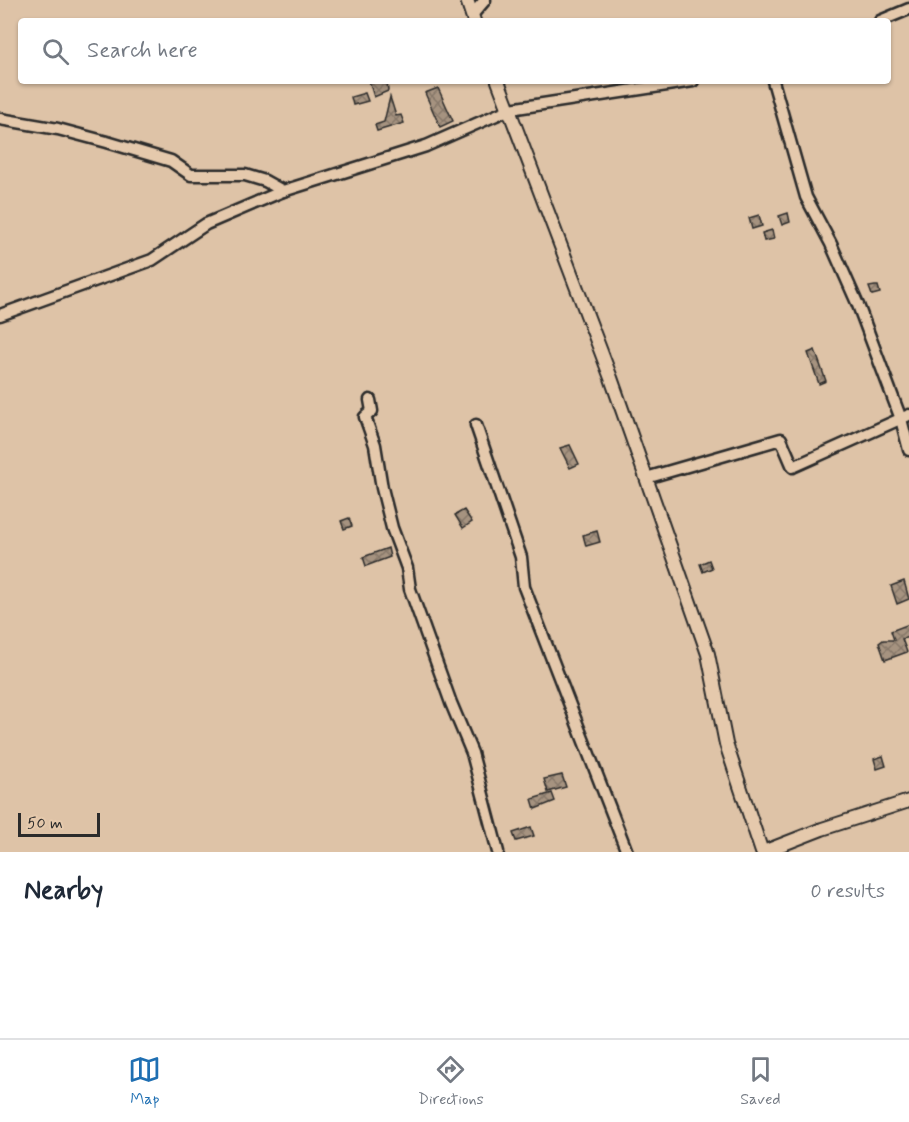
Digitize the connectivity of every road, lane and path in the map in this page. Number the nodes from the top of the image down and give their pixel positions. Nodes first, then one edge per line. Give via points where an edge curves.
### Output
1 (467, 0) edge
2 (484, 0) edge
3 (909, 9) edge
4 (473, 18) edge
5 (886, 18) edge
6 (499, 84) edge
7 (673, 84) edge
8 (774, 84) edge
9 (510, 109) junction
10 (0, 119) edge
11 (283, 191) junction
12 (0, 315) edge
13 (370, 400) dead end
14 (905, 417) edge
15 (476, 425) dead end
16 (909, 450) edge
17 (646, 478) junction
18 (909, 801) edge
19 (498, 852) edge
20 (627, 852) edge
21 (763, 852) edge

1 - 4 street
2 - 4 street
3 - 5 street
6 - 9 street
7 - 9 street
8 - 14 street via 806,197 831,244
9 - 11 street via 426,146
9 - 17 street
10 - 11 street via 107,142 171,161 191,175 244,175
11 - 12 street via 206,224 152,260
13 - 19 street via 372,411 365,417 410,589 472,753
14 - 16 street
14 - 17 street via 793,467 781,439
15 - 20 street via 521,557 524,587
17 - 21 street via 708,654 726,744
18 - 21 street

